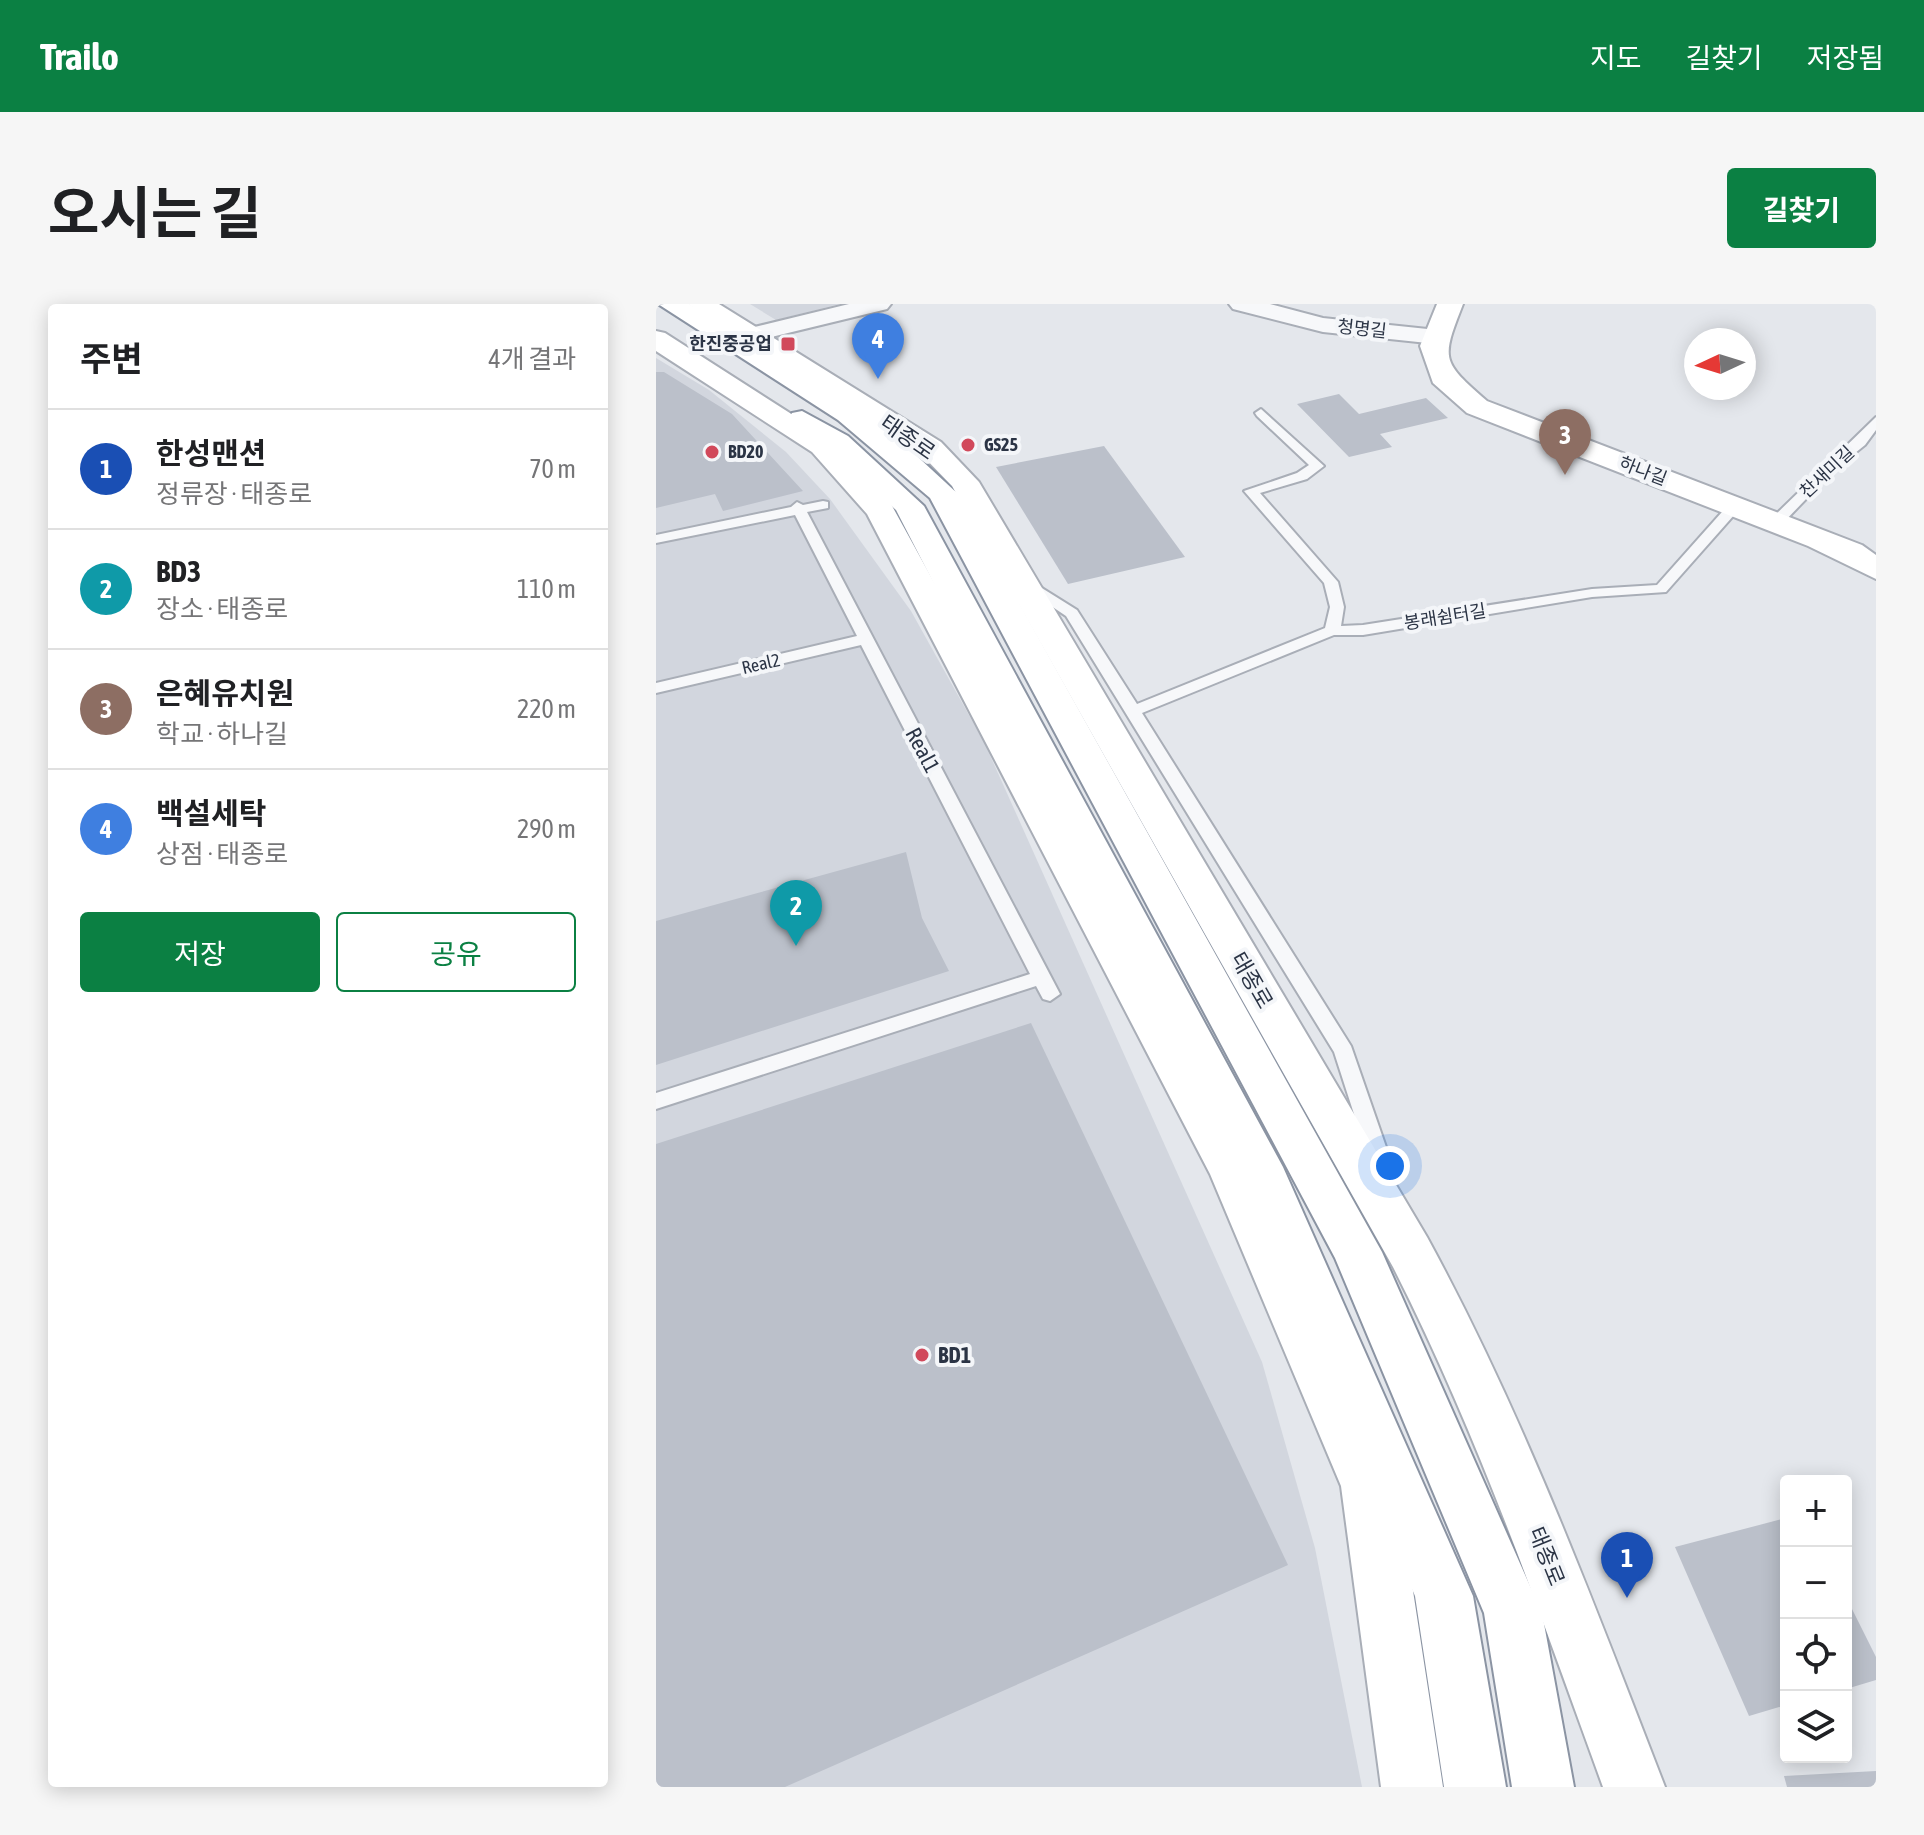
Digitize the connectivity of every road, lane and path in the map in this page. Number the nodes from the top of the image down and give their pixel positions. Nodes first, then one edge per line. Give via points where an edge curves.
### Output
1 (671, 304) edge
2 (701, 304) edge
3 (879, 304) edge
4 (1241, 304) edge
5 (1450, 304) edge
6 (656, 324) edge
7 (751, 335) junction
8 (1437, 337) junction
9 (656, 339) edge
10 (1261, 413) dead end
11 (1876, 421) edge
12 (823, 505) dead end
13 (1735, 506) junction
14 (798, 508) junction
15 (1776, 522) junction
16 (656, 539) edge
17 (1876, 569) edge
18 (1021, 581) junction
19 (1332, 631) junction
20 (866, 639) junction
21 (656, 688) edge
22 (1133, 711) junction
23 (656, 1101) edge
24 (1410, 1252) junction
25 (1412, 1787) edge
26 (1475, 1787) edge
27 (1543, 1787) edge
28 (1634, 1787) edge

1 - 27 main road via 865,426 910,459 943,494 1357,1252 1513,1613
2 - 7 main road, 태종로
3 - 7 street
4 - 8 street, 청명길 via 1323,325
5 - 8 main road, 하나길
6 - 26 main road via 838,442 909,506 1259,1167 1444,1596
7 - 18 main road, 태종로 via 931,448 964,482
8 - 13 main road, 하나길 via 1433,346 1443,377 1477,407
9 - 25 main road via 822,446 880,510 1225,1157 1369,1486
10 - 19 lane via 1317,466 1302,476 1251,491 1331,582 1337,607
11 - 15 lane, 찬새미길
12 - 14 lane
13 - 15 main road, 하나길
13 - 19 lane, 봉래쉼터길 via 1661,589 1592,593
14 - 16 lane
14 - 20 lane, Real1
15 - 17 main road, 하나길 via 1851,552
18 - 22 lane via 1072,613
18 - 24 main road, 태종로
19 - 22 lane, 봉래쉼터길
20 - 21 lane, Real2
20 - 23 lane, Real1 via 1046,985
22 - 24 lane via 1344,1051
24 - 28 main road, 태종로 via 1457,1341 1499,1440

